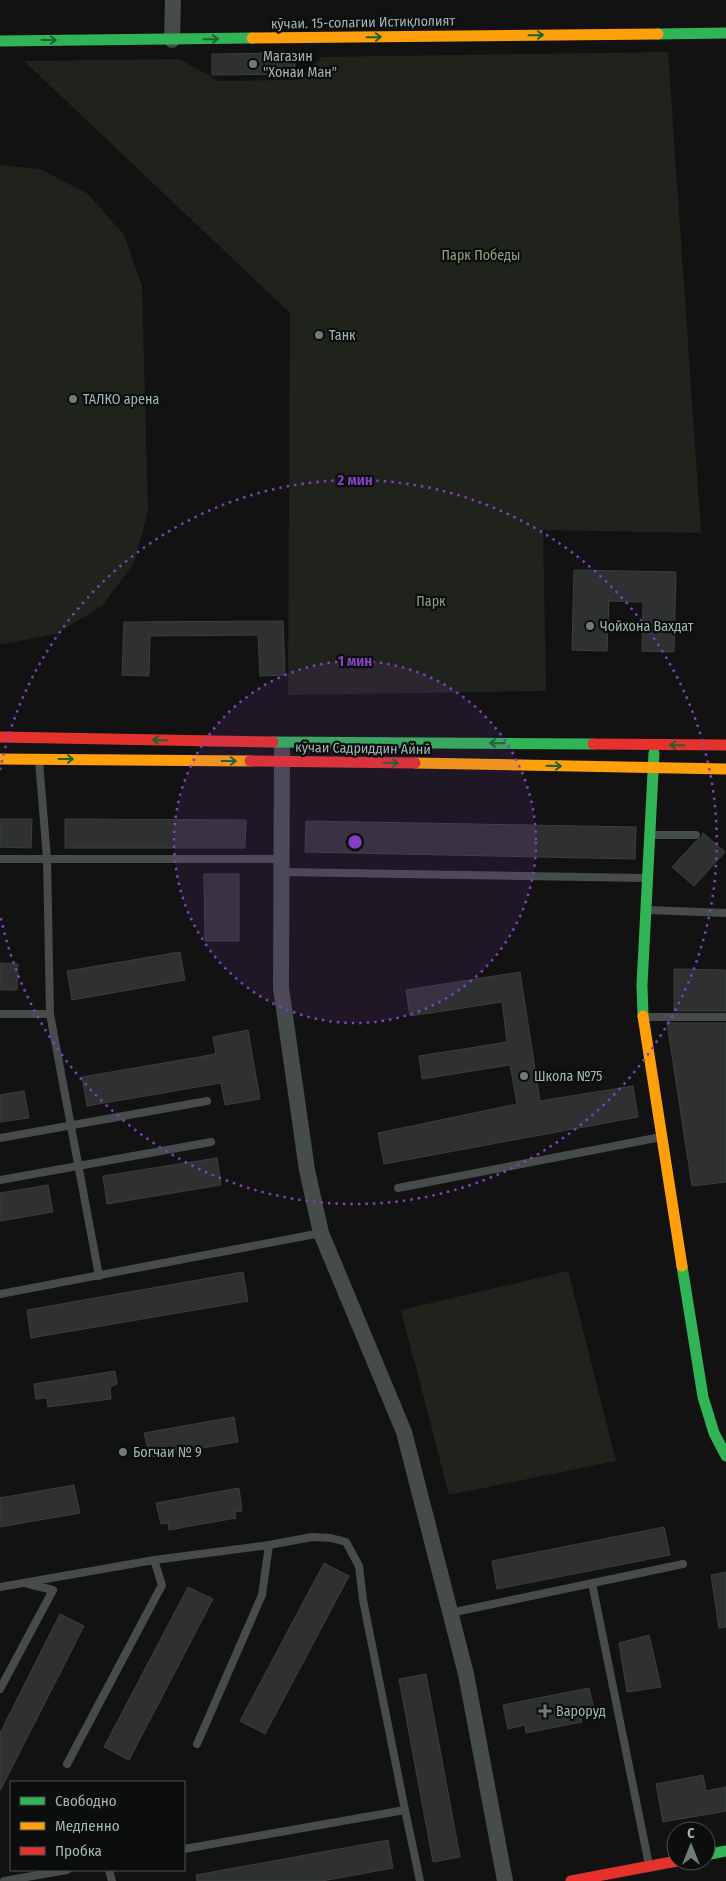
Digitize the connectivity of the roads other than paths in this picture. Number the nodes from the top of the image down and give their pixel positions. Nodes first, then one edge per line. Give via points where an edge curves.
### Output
1 (173, 0) edge
2 (726, 33) edge
3 (172, 40) junction
4 (0, 41) edge
5 (0, 737) edge
6 (282, 742) junction
7 (654, 744) junction
8 (726, 745) edge
9 (0, 759) edge
10 (39, 759) junction
11 (282, 761) junction
12 (654, 768) junction
13 (726, 769) edge
14 (651, 835) junction
15 (696, 835) dead end
16 (47, 858) junction
17 (0, 859) edge
18 (282, 866) junction
19 (648, 878) junction
20 (646, 910) junction
21 (725, 912) edge
22 (0, 1014) edge
23 (50, 1014) junction
24 (643, 1017) junction
25 (726, 1017) edge
26 (207, 1101) dead end
27 (71, 1125) junction
28 (662, 1137) junction
29 (0, 1138) edge
30 (211, 1142) dead end
31 (78, 1166) junction
32 (0, 1180) edge
33 (398, 1188) dead end
34 (321, 1233) junction
35 (99, 1276) junction
36 (0, 1294) edge
37 (720, 1432) edge
38 (726, 1456) edge
39 (270, 1545) junction
40 (154, 1560) junction
41 (683, 1564) dead end
42 (23, 1582) junction
43 (592, 1583) junction
44 (0, 1587) edge
45 (450, 1613) junction
46 (0, 1689) edge
47 (197, 1744) dead end
48 (67, 1764) dead end
49 (405, 1810) junction
50 (185, 1849) edge
51 (666, 1866) edge
52 (61, 1871) edge
53 (651, 1874) edge
54 (4, 1881) edge
55 (420, 1881) edge
56 (505, 1881) edge
57 (571, 1881) edge

1 - 3 street
3 -> 2 street, кӯчаи. 15-солагии Истиқлолият
4 -> 3 street, кӯчаи. 15-солагии Истиқлолият
6 -> 5 street, кӯчаи Садриддин Айнӣ
7 -> 6 street, кӯчаи Садриддин Айнӣ
6 - 11 street
8 -> 7 street, кӯчаи Садриддин Айнӣ
7 - 12 street
9 - 10 street, кӯчаи Садриддин Айнӣ
10 -> 11 street, кӯчаи Садриддин Айнӣ
10 - 16 lane
11 -> 12 street, кӯчаи Садриддин Айнӣ
11 - 18 street
12 - 13 street, кӯчаи Садриддин Айнӣ
12 - 14 street
14 - 15 lane
14 - 19 street
16 - 17 lane
16 - 18 lane
16 - 23 lane
18 - 19 lane
18 - 34 street via 282,988 307,1170
19 - 20 street
20 - 21 lane
20 - 24 street
22 - 23 lane
23 - 27 lane
24 - 25 lane
24 - 28 street
26 - 27 lane
27 - 29 lane
27 - 31 lane
28 - 33 lane
28 - 37 street via 702,1397
30 - 31 lane
31 - 32 lane
31 - 35 lane
34 - 35 lane
34 - 45 street via 404,1432
35 - 36 lane
37 - 38 street
39 - 40 lane
39 - 47 lane via 262,1595
39 - 49 lane via 312,1537 331,1538 346,1542 360,1566 363,1600
40 - 42 lane
40 - 48 lane via 162,1585
41 - 43 lane
42 - 44 lane
42 - 46 lane via 53,1590
43 - 45 lane
43 - 53 lane
45 - 56 street via 466,1674
49 - 50 lane
49 - 55 lane
51 - 53 street
52 - 54 lane
53 - 57 street

